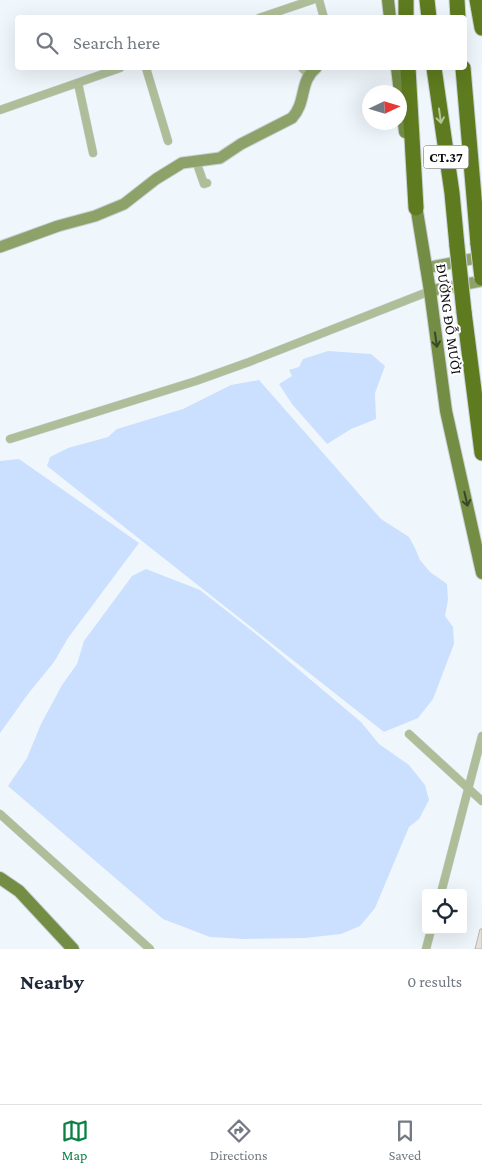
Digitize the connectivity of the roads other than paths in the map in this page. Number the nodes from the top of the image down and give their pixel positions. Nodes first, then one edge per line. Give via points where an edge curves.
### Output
1 (312, 0) edge
2 (319, 0) edge
3 (388, 0) edge
4 (406, 0) edge
5 (427, 0) edge
6 (457, 0) edge
7 (477, 0) edge
8 (284, 8) junction
9 (266, 15) edge
10 (286, 15) edge
11 (323, 15) edge
12 (390, 15) edge
13 (406, 15) edge
14 (429, 15) edge
15 (458, 15) edge
16 (482, 28) edge
17 (114, 70) edge
18 (147, 70) edge
19 (309, 70) edge
20 (397, 70) edge
21 (408, 70) edge
22 (434, 70) edge
23 (463, 70) edge
24 (78, 83) junction
25 (0, 110) edge
26 (168, 141) dead end
27 (93, 153) dead end
28 (196, 161) junction
29 (207, 183) dead end
30 (416, 208) junction
31 (0, 247) edge
32 (480, 250) edge
33 (426, 268) junction
34 (482, 280) edge
35 (430, 291) junction
36 (10, 439) dead end
37 (482, 453) edge
38 (482, 572) edge
39 (409, 734) dead end
40 (482, 736) edge
41 (469, 789) junction
42 (482, 801) edge
43 (0, 814) edge
44 (0, 878) edge
45 (442, 889) edge
46 (430, 934) edge
47 (73, 949) edge
48 (150, 949) edge
49 (426, 949) edge

1 - 8 street
2 - 11 street
3 - 12 main road
4 - 13 highway
5 - 14 highway
6 - 15 highway
7 - 16 highway
8 - 9 street
8 - 10 street
17 - 24 street
18 - 26 street
19 - 28 street via 301,104 292,118 220,158
20 - 30 main road, ĐƯỜNG ĐỖ MƯỜI
21 - 30 highway
22 -> 37 highway, CT.37, bridge
23 - 32 highway, CT.37
24 - 25 street
24 - 27 street
28 - 29 street via 204,184
28 - 31 street via 182,163 124,204
30 - 33 main road, ĐƯỜNG ĐỖ MƯỜI
32 - 33 street
32 - 34 highway, CT.37, bridge
33 - 35 main road, ĐƯỜNG ĐỖ MƯỜI
34 - 35 street
35 - 36 street via 240,365
35 -> 38 main road, ĐƯỜNG ĐỖ MƯỜI via 446,411
39 - 41 street
40 - 41 street
41 - 42 street
41 - 45 street
43 - 48 street
44 - 47 main road via 19,891
46 - 49 street

